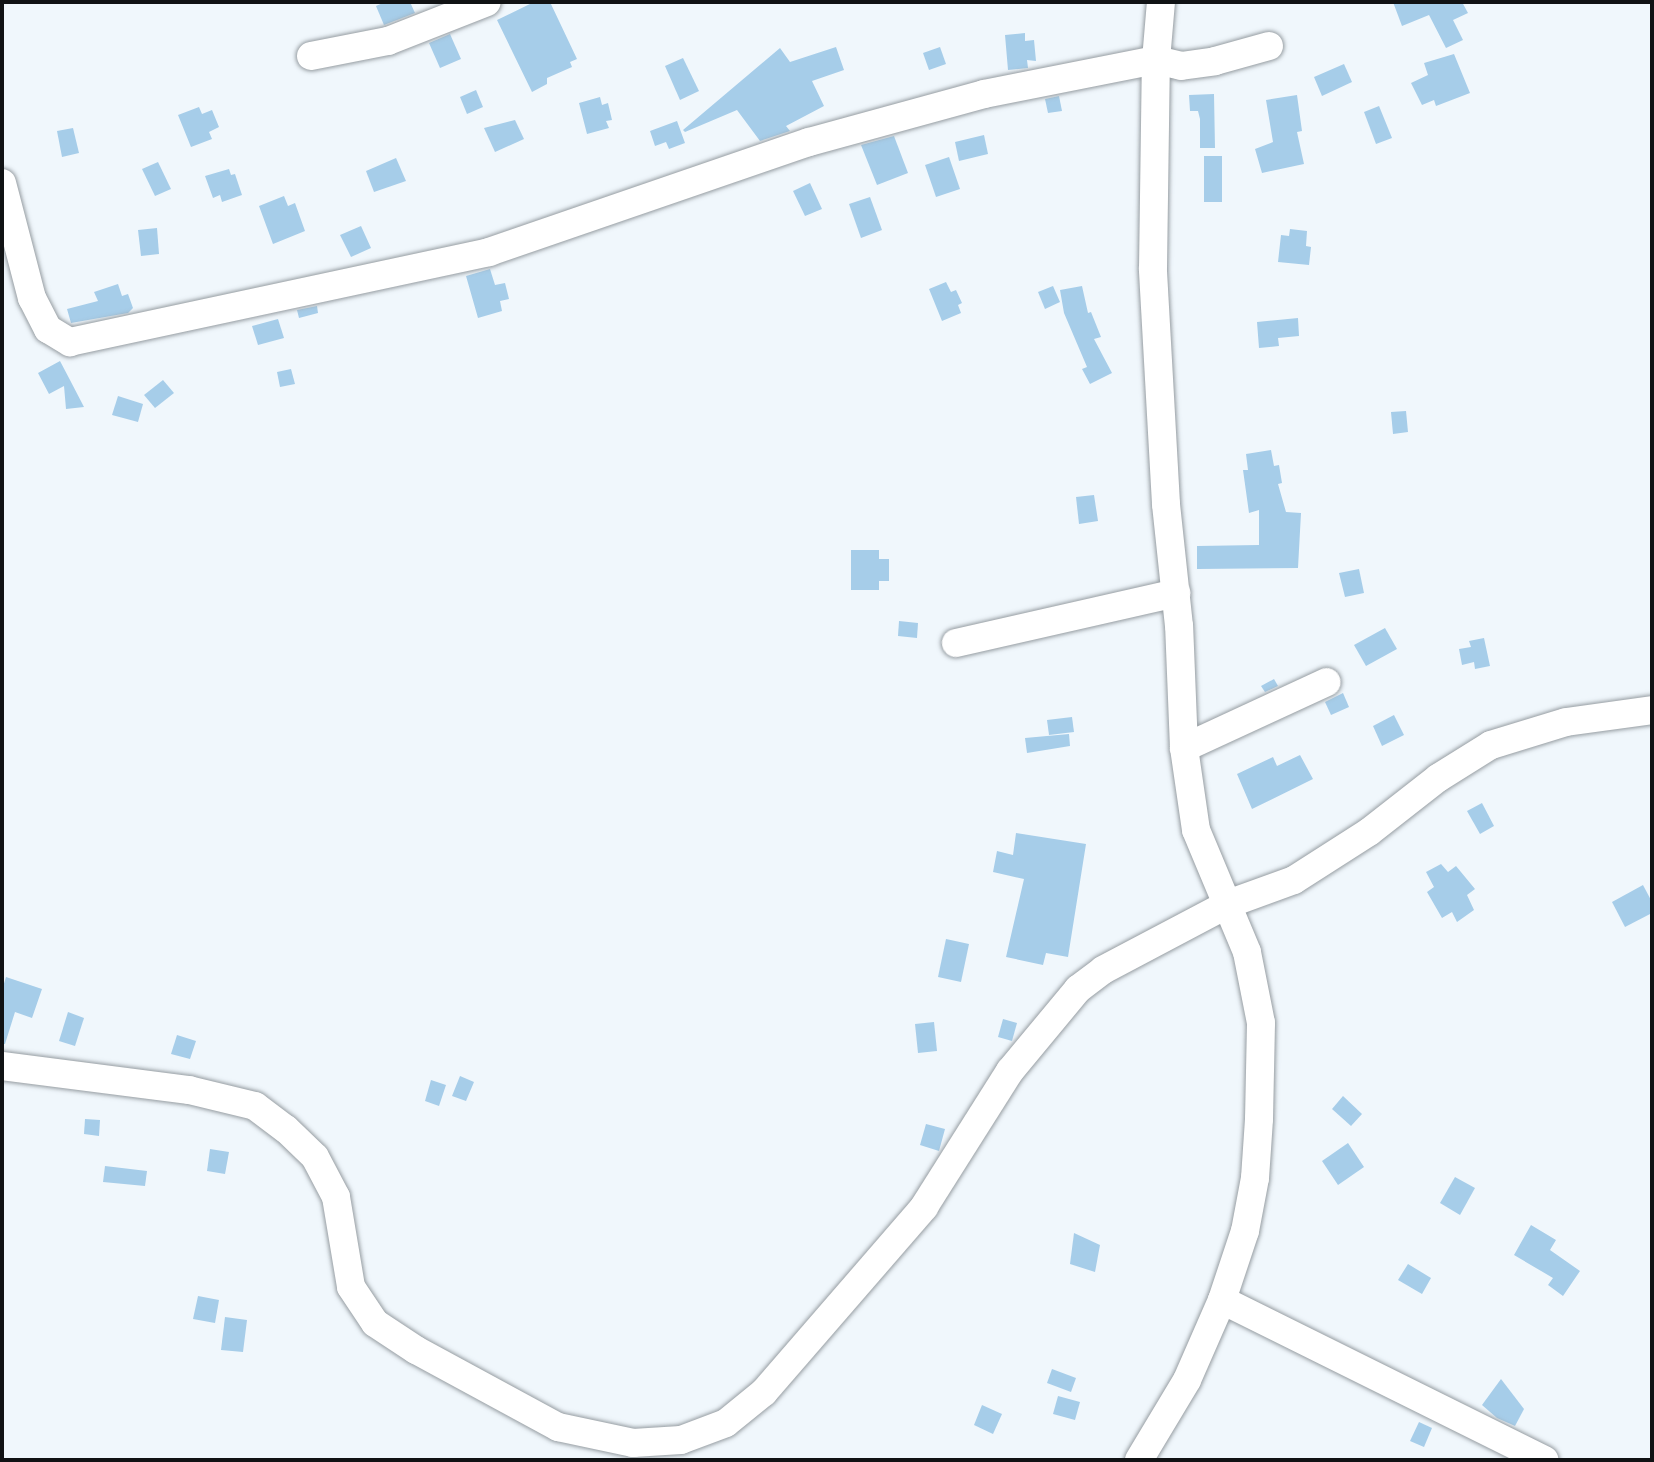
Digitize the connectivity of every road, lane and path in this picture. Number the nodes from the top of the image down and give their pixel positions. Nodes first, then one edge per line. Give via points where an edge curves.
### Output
1 (486, 2) edge
2 (1161, 2) edge
3 (1269, 46) dead end
4 (311, 56) dead end
5 (1156, 60) junction
6 (2, 183) edge
7 (1176, 593) junction
8 (956, 643) dead end
9 (1327, 682) dead end
10 (1652, 710) edge
11 (1184, 748) junction
12 (1228, 904) junction
13 (2, 1066) edge
14 (1222, 1300) junction
15 (1139, 1460) edge
16 (1545, 1460) edge

1 - 4 street via 388,41
2 - 5 street
3 - 5 street via 1181,66
5 - 6 street via 984,94 809,142 489,252 71,342 48,329 32,299
5 - 7 street via 1153,268 1166,504
7 - 8 street
7 - 11 street
9 - 11 street
10 - 12 street via 1566,722 1491,745 1294,880
11 - 12 street via 1196,830
12 - 13 street via 1103,970 1078,989 1010,1070 924,1207 764,1392 726,1423 681,1440 633,1443 558,1427 416,1350 376,1323 351,1287 336,1197 315,1157 255,1106 189,1090
12 - 14 street via 1247,952 1261,1023 1255,1178 1245,1231
14 - 15 street via 1187,1380
14 - 16 street

